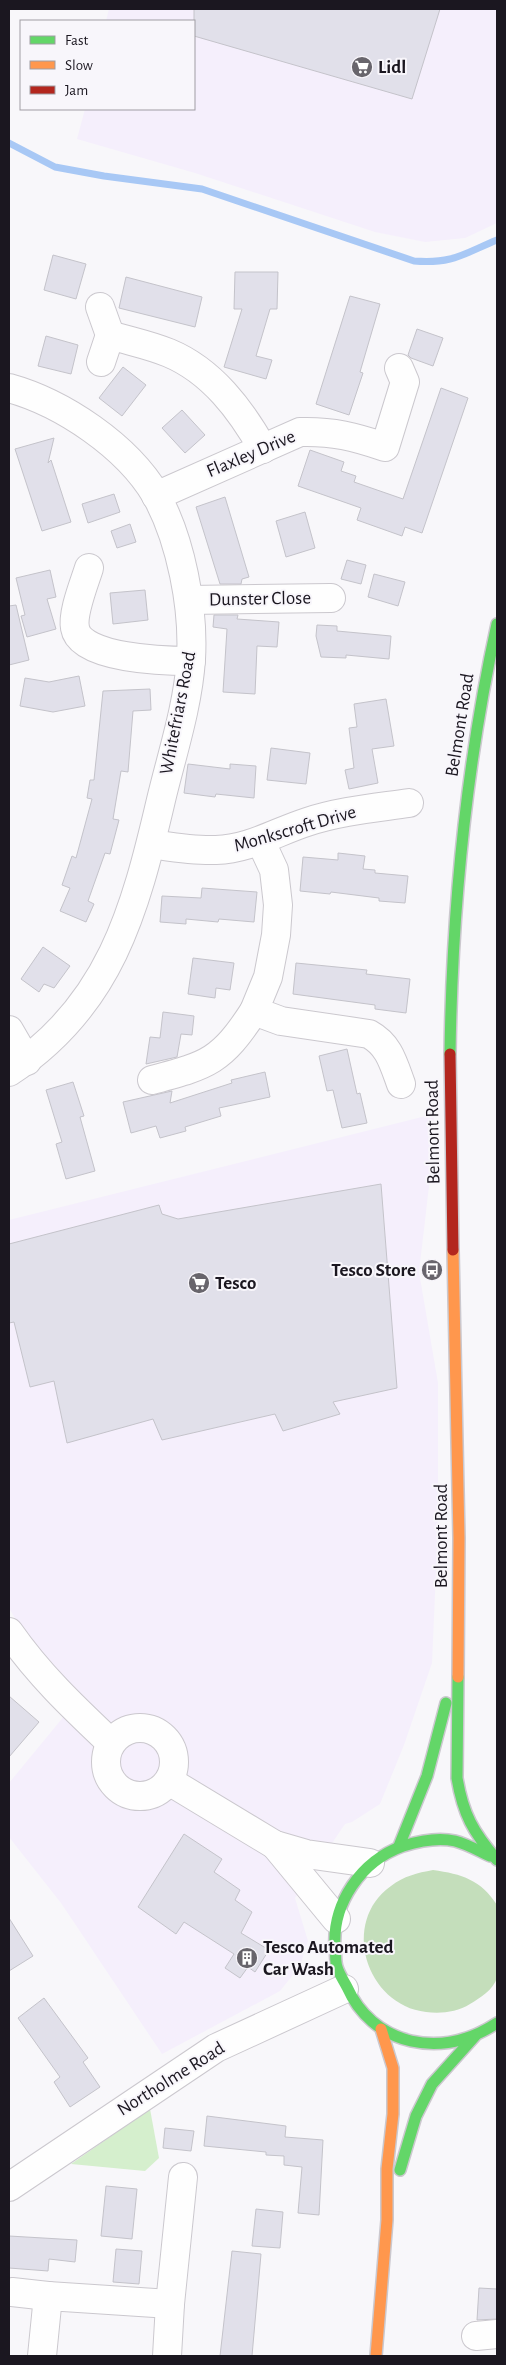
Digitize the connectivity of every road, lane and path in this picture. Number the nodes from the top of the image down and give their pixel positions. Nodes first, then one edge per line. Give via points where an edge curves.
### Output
1 (100, 307) dead end
2 (110, 335) junction
3 (101, 362) dead end
4 (399, 368) dead end
5 (9, 388) edge
6 (263, 449) junction
7 (156, 496) junction
8 (89, 568) dead end
9 (331, 598) dead end
10 (189, 600) junction
11 (497, 624) edge
12 (191, 661) junction
13 (409, 803) dead end
14 (261, 842) junction
15 (151, 844) junction
16 (254, 1011) junction
17 (9, 1030) edge
18 (18, 1066) edge
19 (152, 1080) dead end
20 (401, 1084) dead end
21 (9, 1634) edge
22 (457, 1642) junction
23 (111, 1743) junction
24 (169, 1781) junction
25 (275, 1845) junction
26 (399, 1846) junction
27 (497, 1860) edge
28 (370, 1864) junction
29 (336, 1920) junction
30 (344, 1988) junction
31 (497, 2023) edge
32 (381, 2029) junction
33 (475, 2036) junction
34 (183, 2177) dead end
35 (9, 2187) edge
36 (387, 2220) junction
37 (12, 2292) dead end
38 (48, 2296) junction
39 (170, 2304) junction
40 (42, 2356) edge
41 (167, 2356) edge
42 (376, 2356) edge

1 - 2 street
2 - 3 street
2 - 6 street via 169,352 196,368 222,390 246,420
4 - 6 street, Flaxley Drive via 405,382 385,447 325,431 300,432
5 - 7 street, Whitefriars Road via 76,418 102,437 139,472
6 - 7 street, Flaxley Drive
7 - 10 street, Whitefriars Road via 177,547
8 - 12 street via 76,613 74,628 78,638 94,649 156,661
9 - 10 street, Dunster Close
10 - 12 street, Whitefriars Road
11 - 22 highway, Belmont Road via 467,795 451,992 450,1105 459,1538
12 - 15 street, Whitefriars Road
13 - 14 street, Monkscroft Drive via 307,822
14 - 15 street, Monkscroft Drive via 216,850
14 - 16 street via 274,870 278,905 268,977
15 - 18 street, Whitefriars Road via 134,905 117,947 93,991 66,1025
16 - 19 street via 236,1038 216,1058 196,1068
16 - 20 street via 281,1022 369,1034 381,1040 389,1052
17 - 18 street
21 - 23 street via 58,1694
22 - 26 highway, Belmont Road via 433,1761 417,1808
22 - 27 highway, Belmont Road via 457,1778 462,1809 472,1832
23 - 24 street via 118,1735 134,1728 150,1728 160,1733 167,1741 174,1761
23 - 24 street via 106,1753 107,1774 121,1791 147,1795 162,1789
24 - 25 street
25 - 28 street via 306,1854
25 - 29 street
26 - 27 highway via 440,1840 468,1845
26 - 28 highway
28 - 29 highway via 348,1889
29 - 30 highway via 334,1955
30 - 32 highway via 360,2011
30 - 35 street, Northolme Road via 216,2048
31 - 33 highway
32 - 33 highway via 417,2043 456,2042
32 - 36 highway via 393,2068
33 - 36 highway via 432,2084 416,2116
34 - 39 street
36 - 42 highway
37 - 38 street
38 - 39 street
38 - 40 street
39 - 41 street

